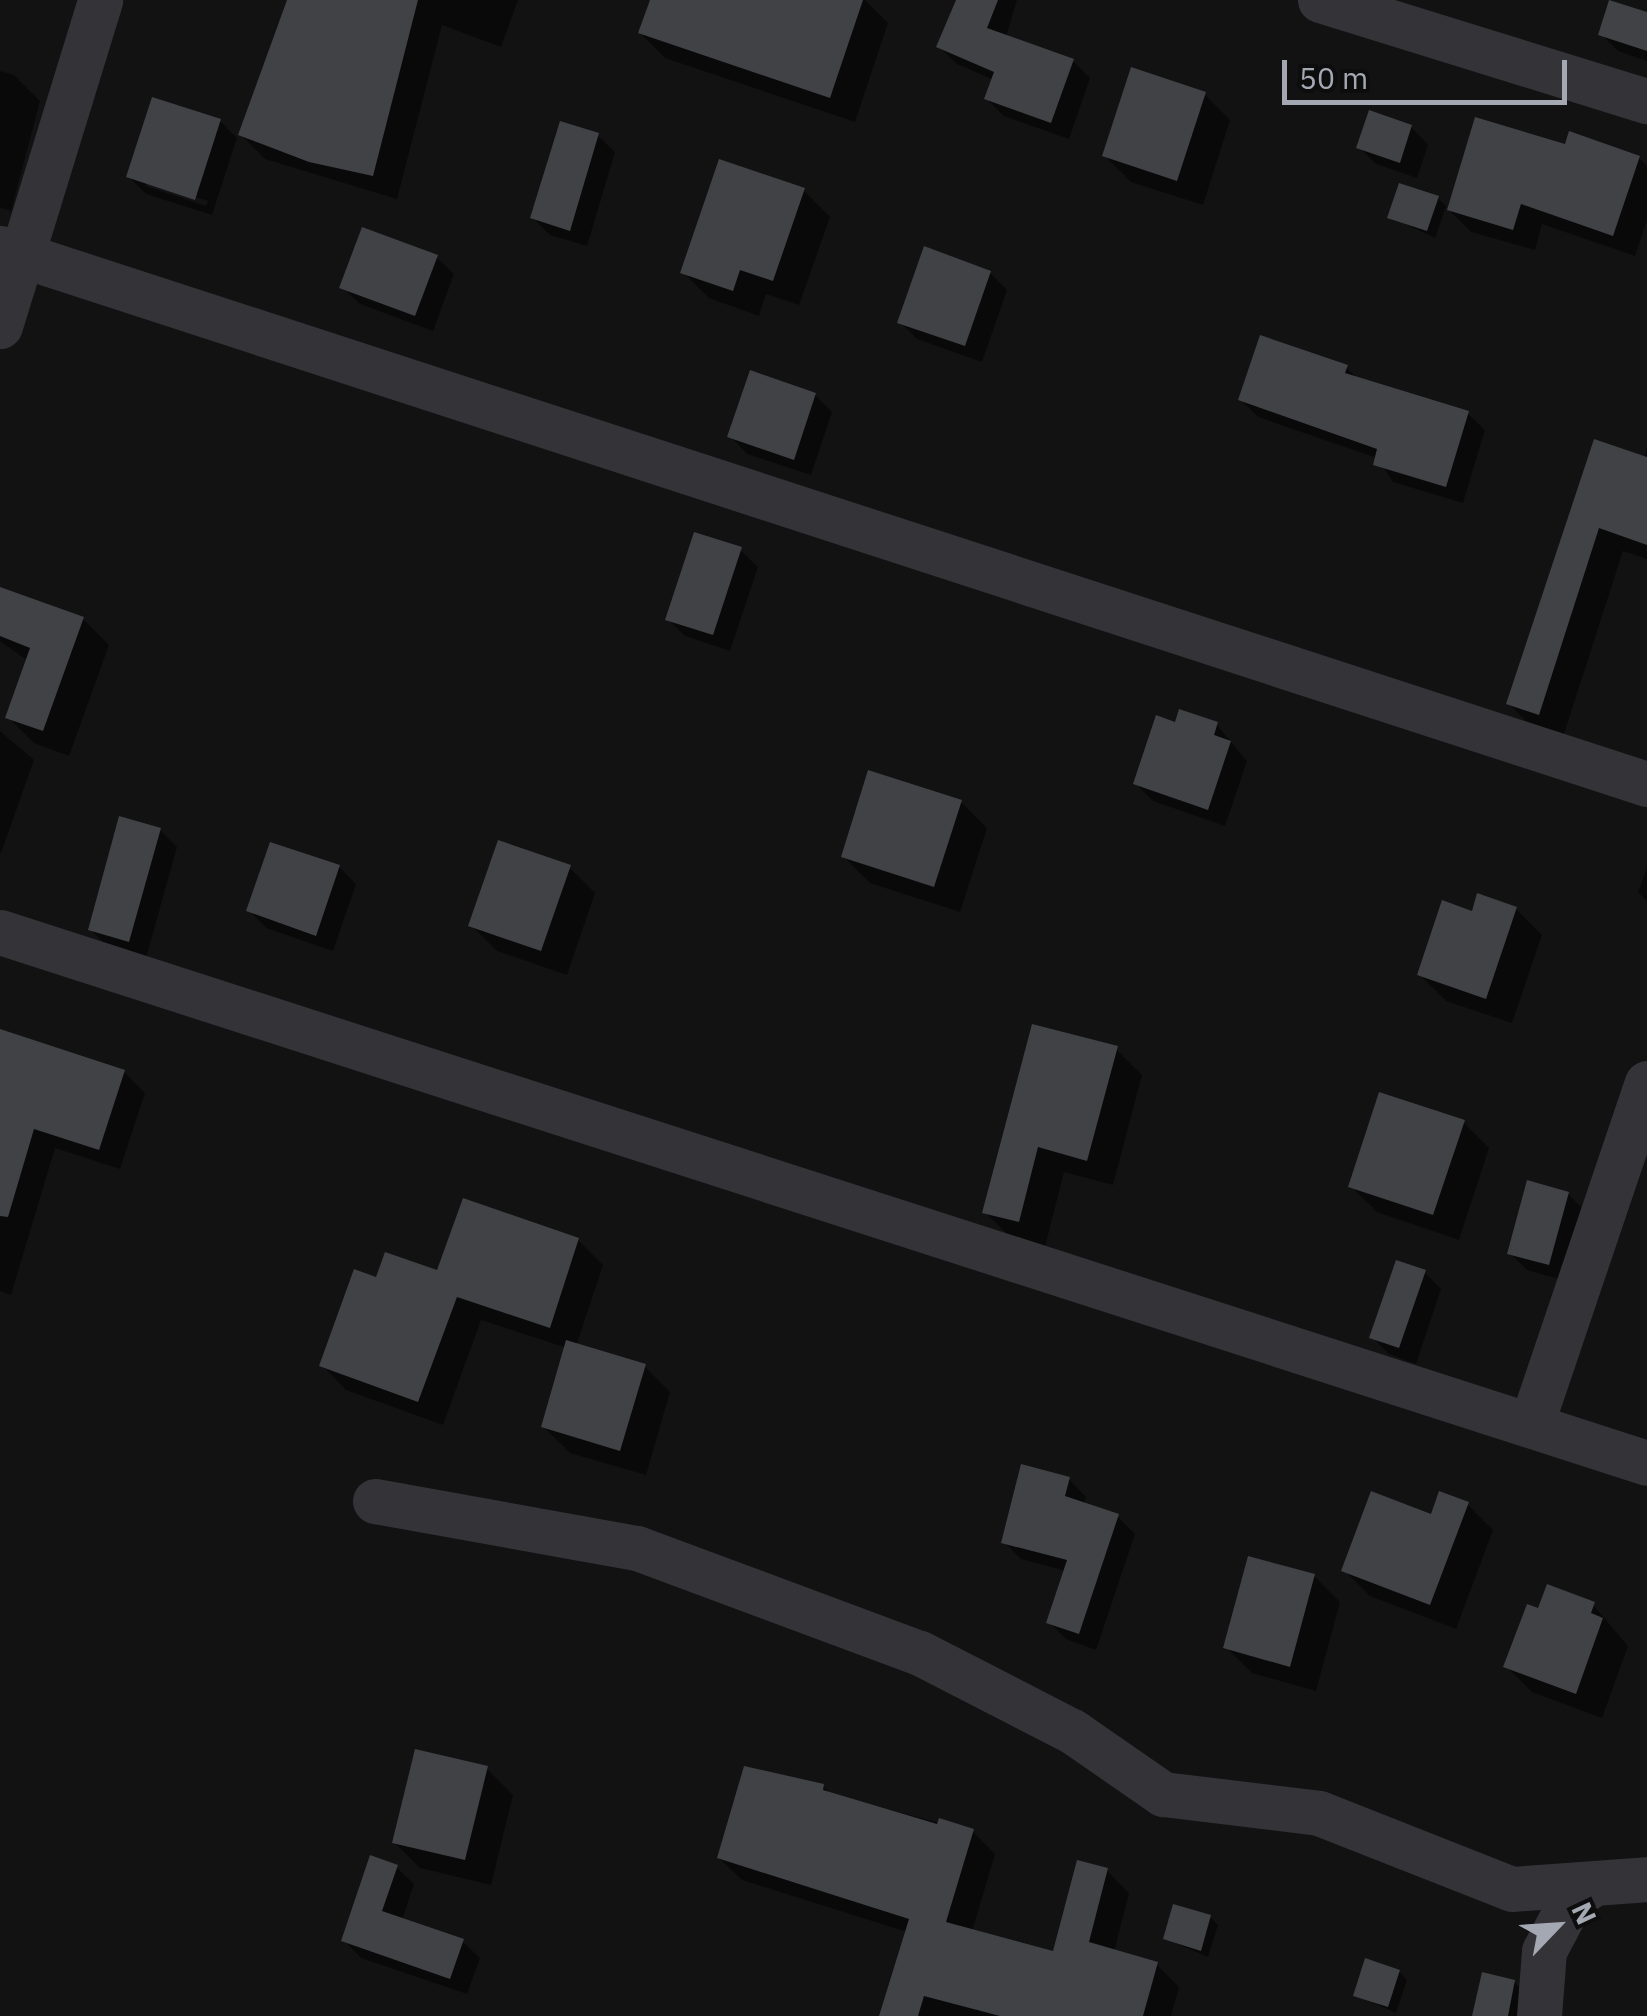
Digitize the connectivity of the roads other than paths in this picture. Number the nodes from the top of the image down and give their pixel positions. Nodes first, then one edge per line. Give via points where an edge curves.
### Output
1 (100, 0) edge
2 (1320, 0) edge
3 (1647, 100) edge
4 (12, 251) edge
5 (0, 326) edge
6 (1647, 784) edge
7 (0, 932) edge
8 (1647, 1083) edge
9 (1530, 1425) junction
10 (1647, 1463) edge
11 (374, 1500) dead end
12 (1647, 1879) edge
13 (1594, 1884) junction
14 (1512, 1889) junction
15 (1544, 1951) junction
16 (1539, 2016) edge

1 - 4 street
2 - 3 street
4 - 5 street
4 - 6 street
7 - 9 street
8 - 9 street
9 - 10 street
11 - 14 street via 636,1548 920,1653 1072,1731 1163,1794 1319,1813
12 - 13 street
13 - 14 street
13 - 15 street via 1572,1898
14 - 15 street
15 - 16 street

